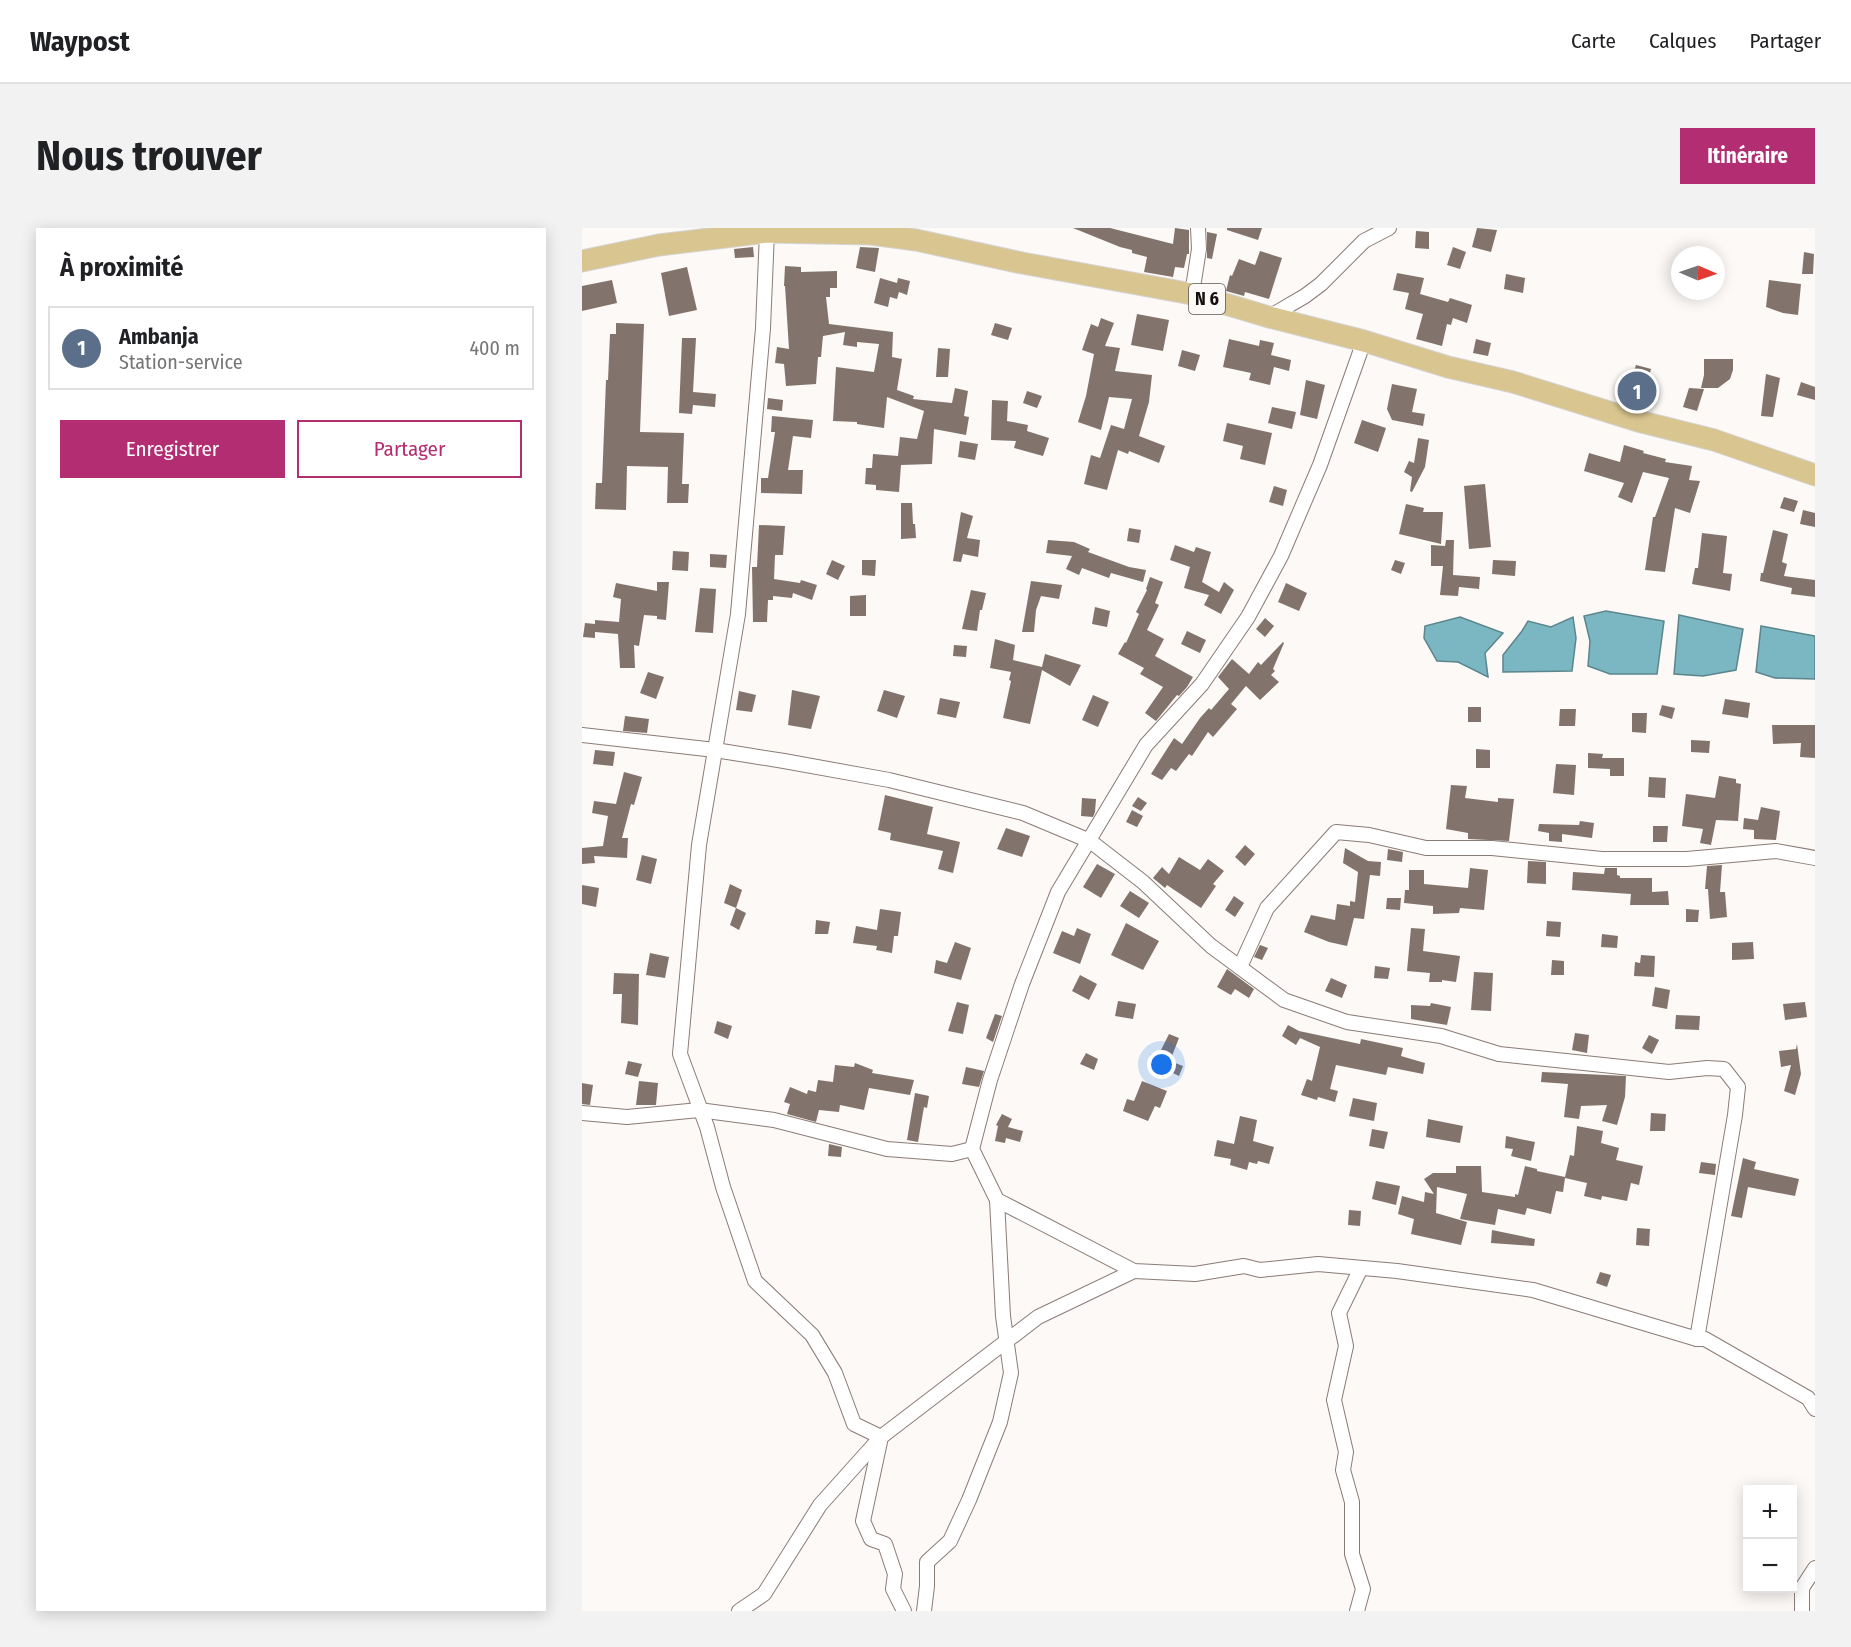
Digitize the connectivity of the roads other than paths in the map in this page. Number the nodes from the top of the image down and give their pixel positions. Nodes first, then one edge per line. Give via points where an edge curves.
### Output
1 (1198, 228) edge
2 (1389, 228) edge
3 (767, 232) junction
4 (582, 261) edge
5 (1192, 294) junction
6 (1269, 317) junction
7 (1364, 341) junction
8 (1815, 475) edge
9 (582, 735) edge
10 (714, 750) junction
11 (1089, 841) junction
12 (1815, 858) edge
13 (1240, 967) junction
14 (699, 1110) junction
15 (582, 1113) edge
16 (972, 1149) junction
17 (997, 1200) junction
18 (1361, 1268) junction
19 (1134, 1270) junction
20 (1696, 1339) junction
21 (1006, 1342) junction
22 (1813, 1403) edge
23 (881, 1437) junction
24 (1815, 1568) edge
25 (739, 1611) edge
26 (904, 1611) edge
27 (924, 1611) edge
28 (1357, 1611) edge
29 (1802, 1611) edge

1 - 5 street
2 - 6 street via 1364,242 1305,296
3 - 4 main road, N 6 via 659,245
3 - 5 main road, N 6 via 905,238
3 - 10 street via 763,328 738,614
5 - 6 main road, N 6
6 - 7 main road, N 6
7 - 8 main road, N 6 via 1714,440
7 - 11 street via 1320,465 1281,556 1254,606 1202,684 1146,745
9 - 10 street
10 - 11 street via 889,780 1023,813
10 - 14 street via 699,845 680,1054
11 - 13 street via 1143,882 1211,946
11 - 16 street via 1058,892 1022,984
12 - 13 street via 1776,850 1687,859 1602,859 1492,848 1426,848 1336,832 1267,908
13 - 20 street via 1284,1000 1347,1022 1441,1036 1499,1054 1669,1072 1724,1069 1738,1087
14 - 15 street via 627,1117
14 - 16 street via 774,1120 887,1149 952,1154
14 - 23 street via 755,1281 812,1335 835,1373 854,1424
16 - 17 street
17 - 19 street
17 - 21 street
18 - 19 street via 1318,1264 1260,1270 1244,1266 1195,1274
18 - 20 street via 1533,1290
18 - 28 street via 1339,1313 1346,1346 1334,1400 1346,1452 1343,1470 1352,1502 1352,1554 1364,1589
19 - 21 street via 1038,1317
20 - 22 street via 1705,1339
21 - 23 street
21 - 27 street via 1011,1373 1000,1422 950,1541 927,1562
23 - 25 street via 820,1505 764,1594
23 - 26 street via 863,1521 871,1539 885,1544 896,1574 893,1589
24 - 29 street via 1802,1588

